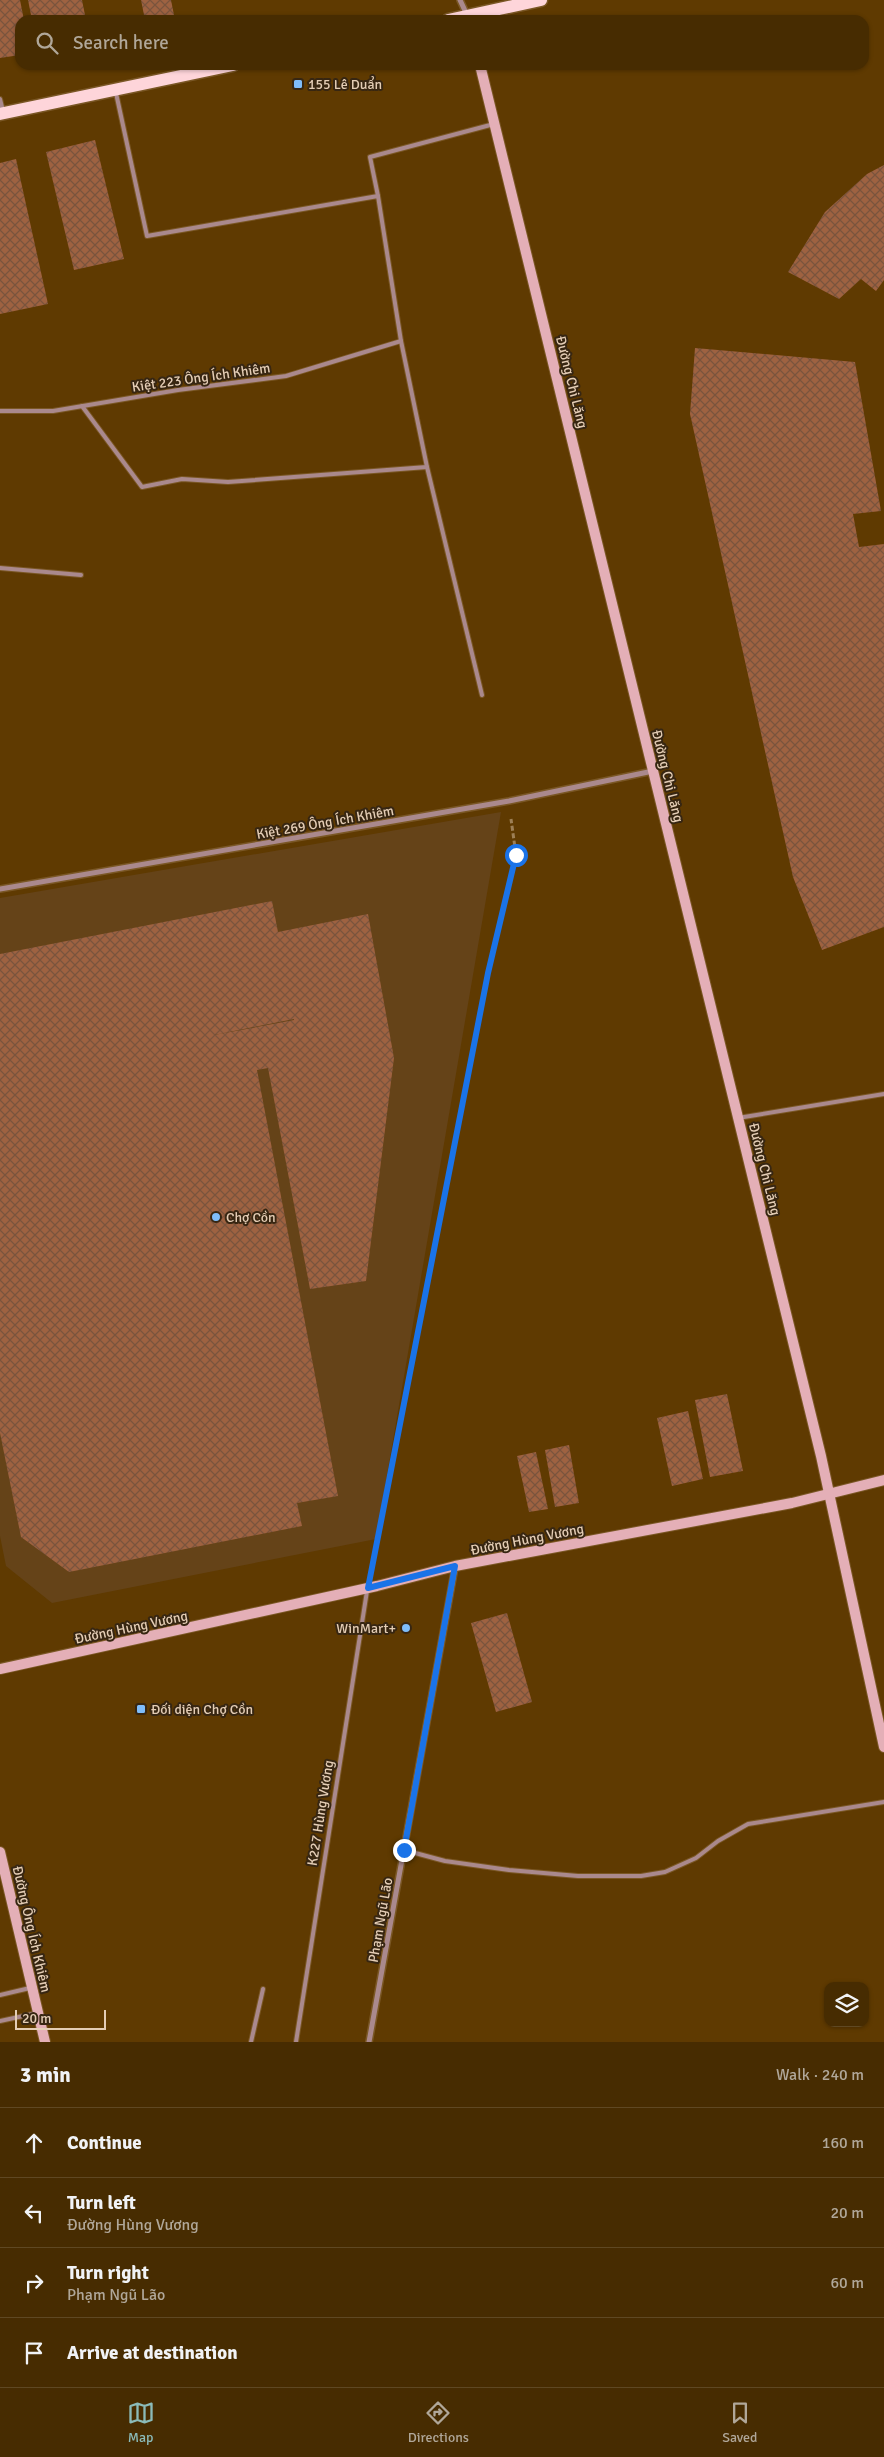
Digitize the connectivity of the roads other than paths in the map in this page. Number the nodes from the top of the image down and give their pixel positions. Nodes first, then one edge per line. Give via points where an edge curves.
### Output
1 (460, 0) edge
2 (541, 0) edge
3 (467, 15) edge
4 (480, 15) edge
5 (207, 70) edge
6 (481, 70) edge
7 (115, 88) junction
8 (0, 100) edge
9 (2, 113) edge
10 (494, 124) junction
11 (378, 196) junction
12 (402, 341) junction
13 (82, 406) junction
14 (0, 411) edge
15 (427, 467) junction
16 (0, 568) edge
17 (81, 575) dead end
18 (482, 695) dead end
19 (653, 771) junction
20 (0, 889) edge
21 (884, 1094) edge
22 (738, 1118) junction
23 (884, 1480) edge
24 (829, 1493) junction
25 (455, 1566) junction
26 (368, 1588) junction
27 (0, 1669) edge
28 (884, 1747) edge
29 (884, 1802) edge
30 (404, 1850) junction
31 (0, 1852) edge
32 (32, 1987) junction
33 (264, 1989) dead end
34 (0, 1995) edge
35 (38, 2012) junction
36 (0, 2021) edge
37 (45, 2042) edge
38 (251, 2042) edge
39 (296, 2042) edge
40 (369, 2042) edge

1 - 3 street
2 - 4 main road
5 - 7 main road
6 - 10 street, Đường Chi Lăng
7 - 9 main road
7 - 11 lane via 147,236
8 - 9 lane
10 - 11 lane via 370,157
10 - 19 street, Đường Chi Lăng
11 - 12 lane
12 - 13 lane, Kiệt 223 Ông Ích Khiêm via 286,376
12 - 15 lane
13 - 14 lane, Kiệt 223 Ông Ích Khiêm via 53,411
13 - 15 lane via 142,487 182,479 228,482
15 - 18 lane
16 - 17 lane
19 - 20 street, Kiệt 269 Ông Ích Khiêm via 509,802
19 - 22 street, Đường Chi Lăng
21 - 22 lane
22 - 24 street, Đường Chi Lăng
23 - 24 street, Đường Hùng Vương
24 - 25 street, Đường Hùng Vương via 792,1503
24 - 28 street, Đường Chi Lăng
25 - 26 street, Đường Hùng Vương
25 - 30 street, Phạm Ngũ Lão
26 - 27 street, Đường Hùng Vương
26 - 39 lane, K227 Hùng Vương
29 - 30 lane via 748,1824 696,1858 665,1872 640,1876 578,1876 509,1870 445,1861
30 - 40 street, Phạm Ngũ Lão
31 - 32 street, Đường Ông Ích Khiêm
32 - 34 lane
32 - 35 street, Đường Ông Ích Khiêm
33 - 38 lane
35 - 36 lane
35 - 37 street, Đường Ông Ích Khiêm

